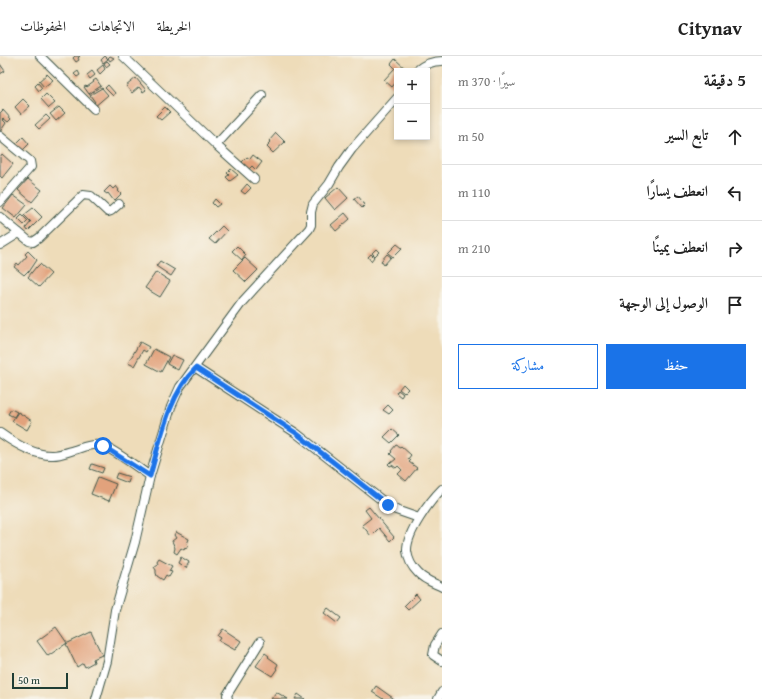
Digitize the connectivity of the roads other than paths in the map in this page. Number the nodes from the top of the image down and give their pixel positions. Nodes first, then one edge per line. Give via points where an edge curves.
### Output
1 (40, 56) edge
2 (123, 56) edge
3 (442, 61) edge
4 (421, 68) edge
5 (262, 95) dead end
6 (394, 101) edge
7 (94, 109) dead end
8 (0, 136) edge
9 (216, 145) junction
10 (254, 179) dead end
11 (0, 202) edge
12 (119, 204) dead end
13 (0, 217) edge
14 (19, 233) junction
15 (0, 245) edge
16 (196, 368) junction
17 (0, 433) edge
18 (150, 476) junction
19 (442, 489) edge
20 (419, 518) junction
21 (442, 586) edge
22 (442, 634) edge
23 (260, 642) dead end
24 (442, 661) edge
25 (442, 692) edge
26 (96, 699) edge
27 (228, 699) edge
28 (438, 699) edge

1 - 7 street
2 - 9 street
3 - 4 street via 435,61
5 - 9 street
6 - 16 street via 352,149 313,204 309,229 243,301
8 - 11 street via 30,161 31,165
9 - 10 street
12 - 14 street via 108,212 91,196 83,195 36,241 30,241
13 - 14 street
14 - 15 street
16 - 18 street via 185,380 171,407
16 - 20 street via 296,433 388,505
17 - 18 street via 44,455 101,445
18 - 26 street via 115,610 107,661
19 - 20 street
20 - 21 street via 407,550 410,562 426,580
22 - 24 street via 434,645 433,655
23 - 27 street via 227,695
25 - 28 street

